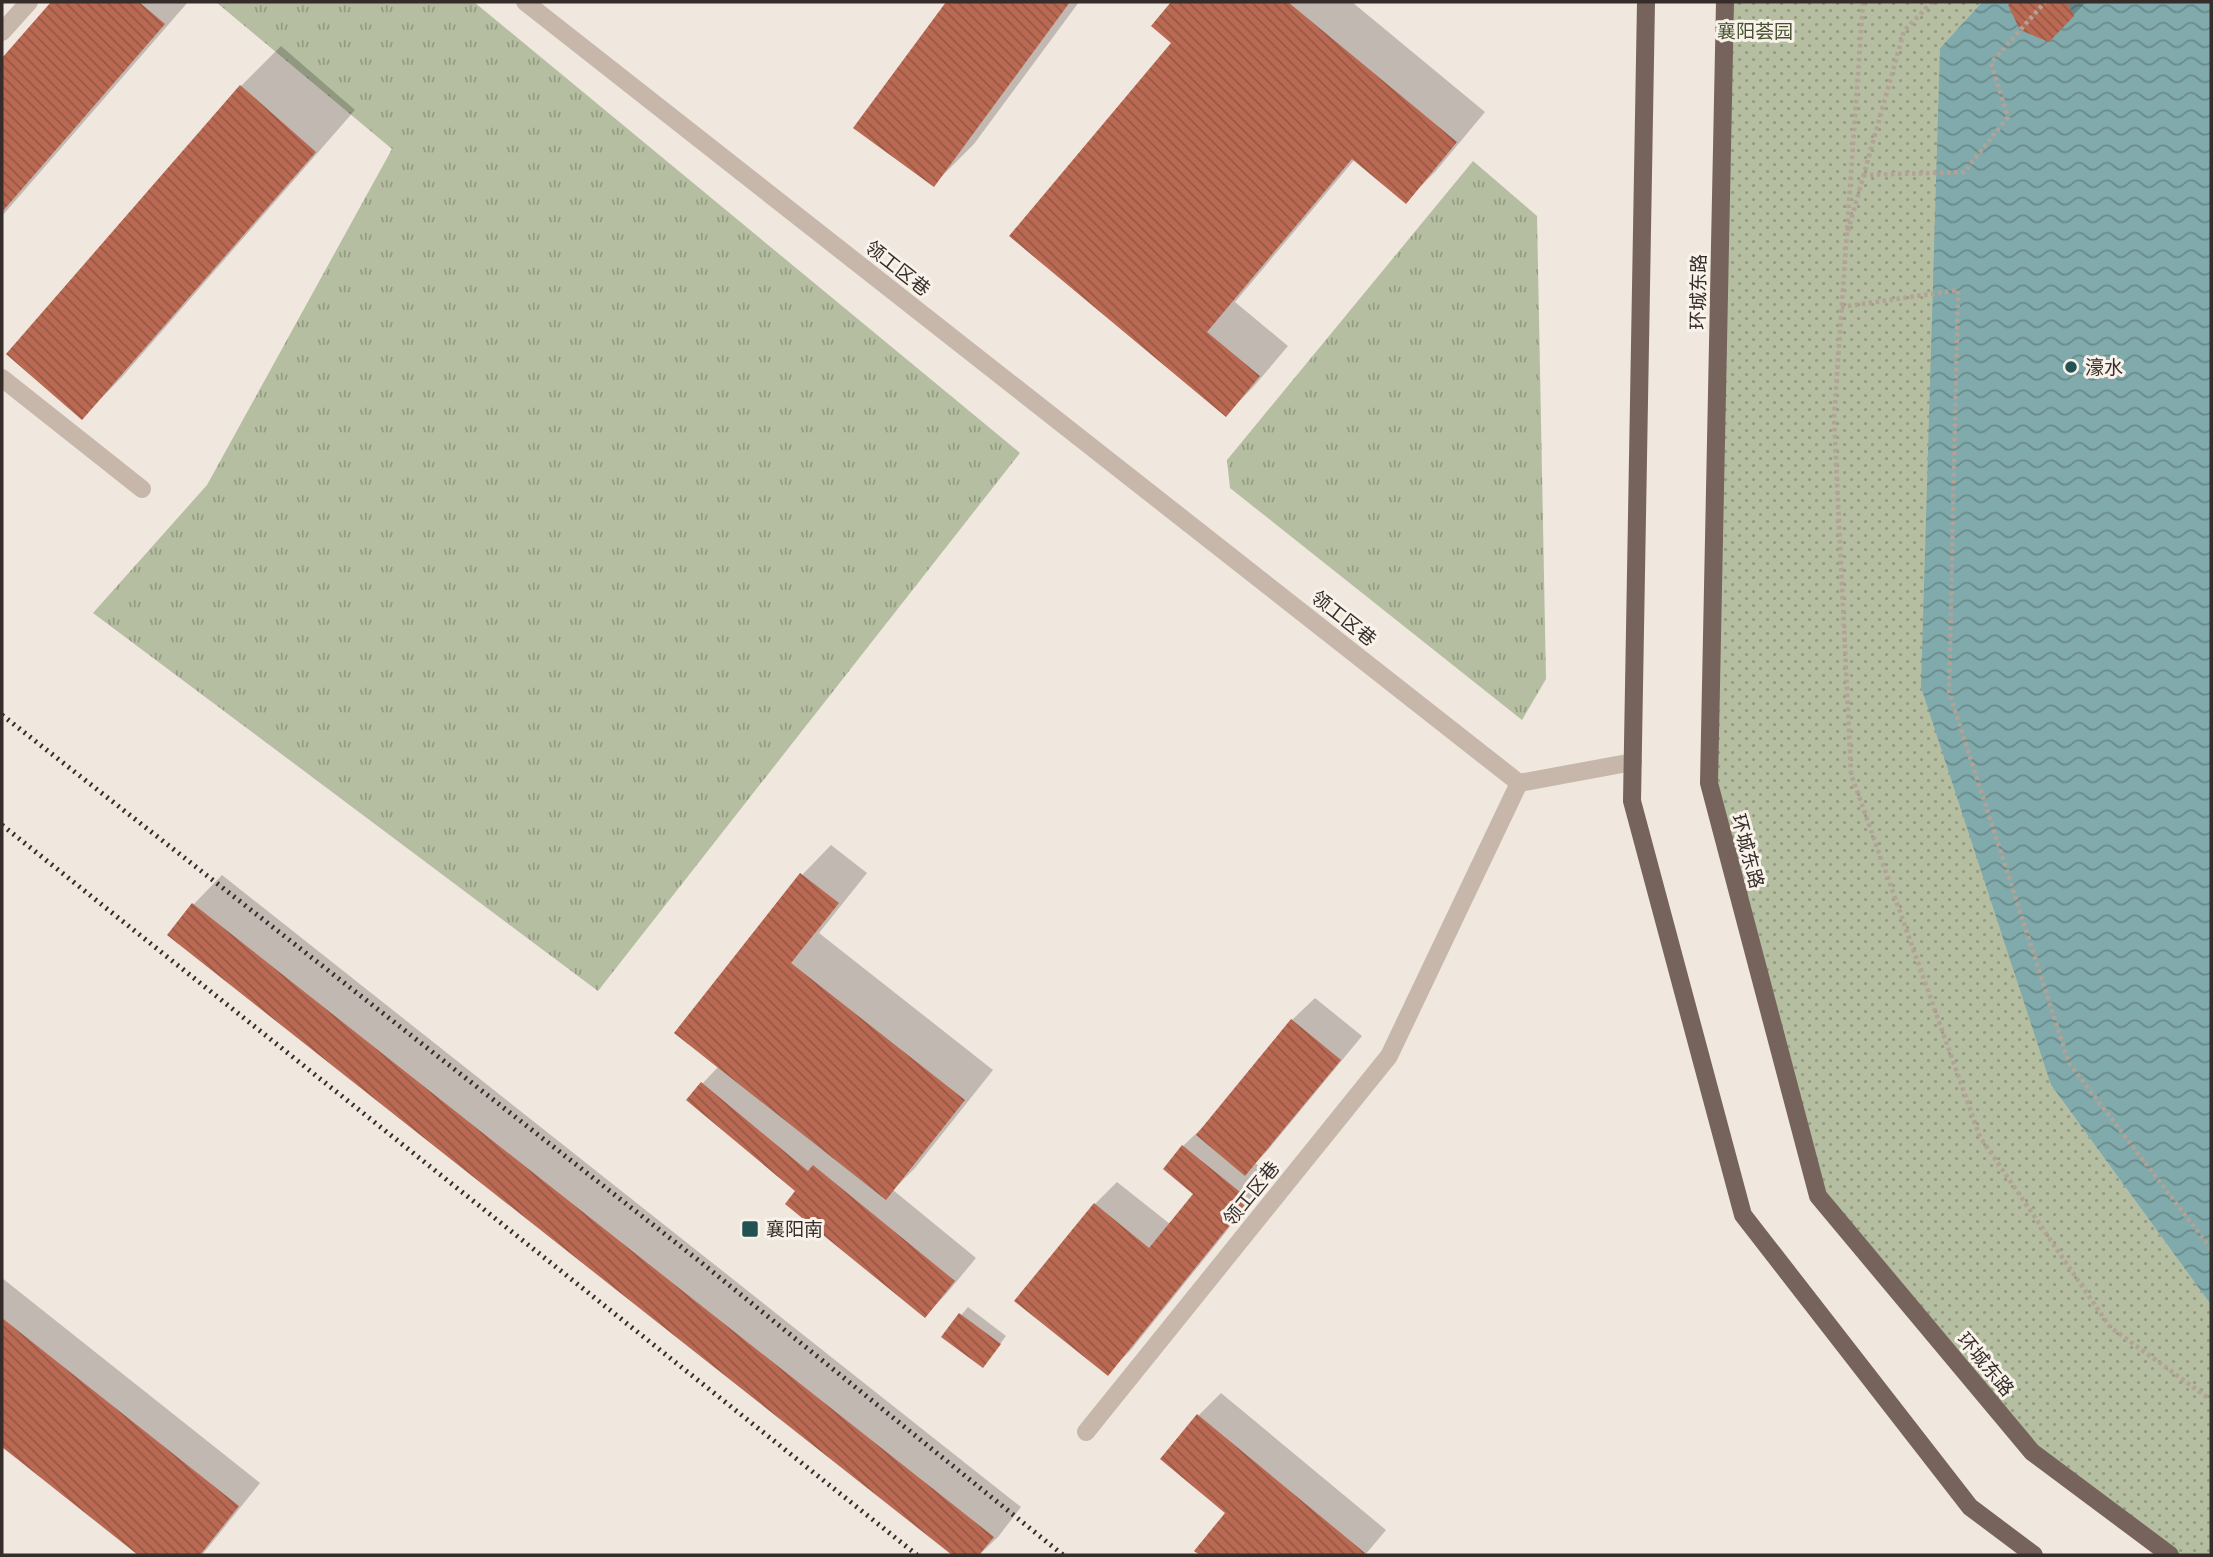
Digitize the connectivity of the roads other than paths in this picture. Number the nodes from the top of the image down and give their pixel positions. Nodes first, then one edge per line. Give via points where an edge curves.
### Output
1 (29, 2) edge
2 (525, 2) edge
3 (1646, 2) edge
4 (1725, 2) edge
5 (2, 32) edge
6 (2, 378) edge
7 (142, 489) dead end
8 (1633, 762) junction
9 (1519, 783) junction
10 (1086, 1432) dead end
11 (2034, 1555) edge
12 (2170, 1555) edge

1 - 5 street
2 - 9 street, 领工区巷
3 - 8 main road
4 - 12 main road, 环城东路 via 1709,783 1818,1196 2032,1452
6 - 7 street
8 - 9 street
8 - 11 main road via 1632,801 1744,1215 1970,1507
9 - 10 street, 领工区巷 via 1389,1056

